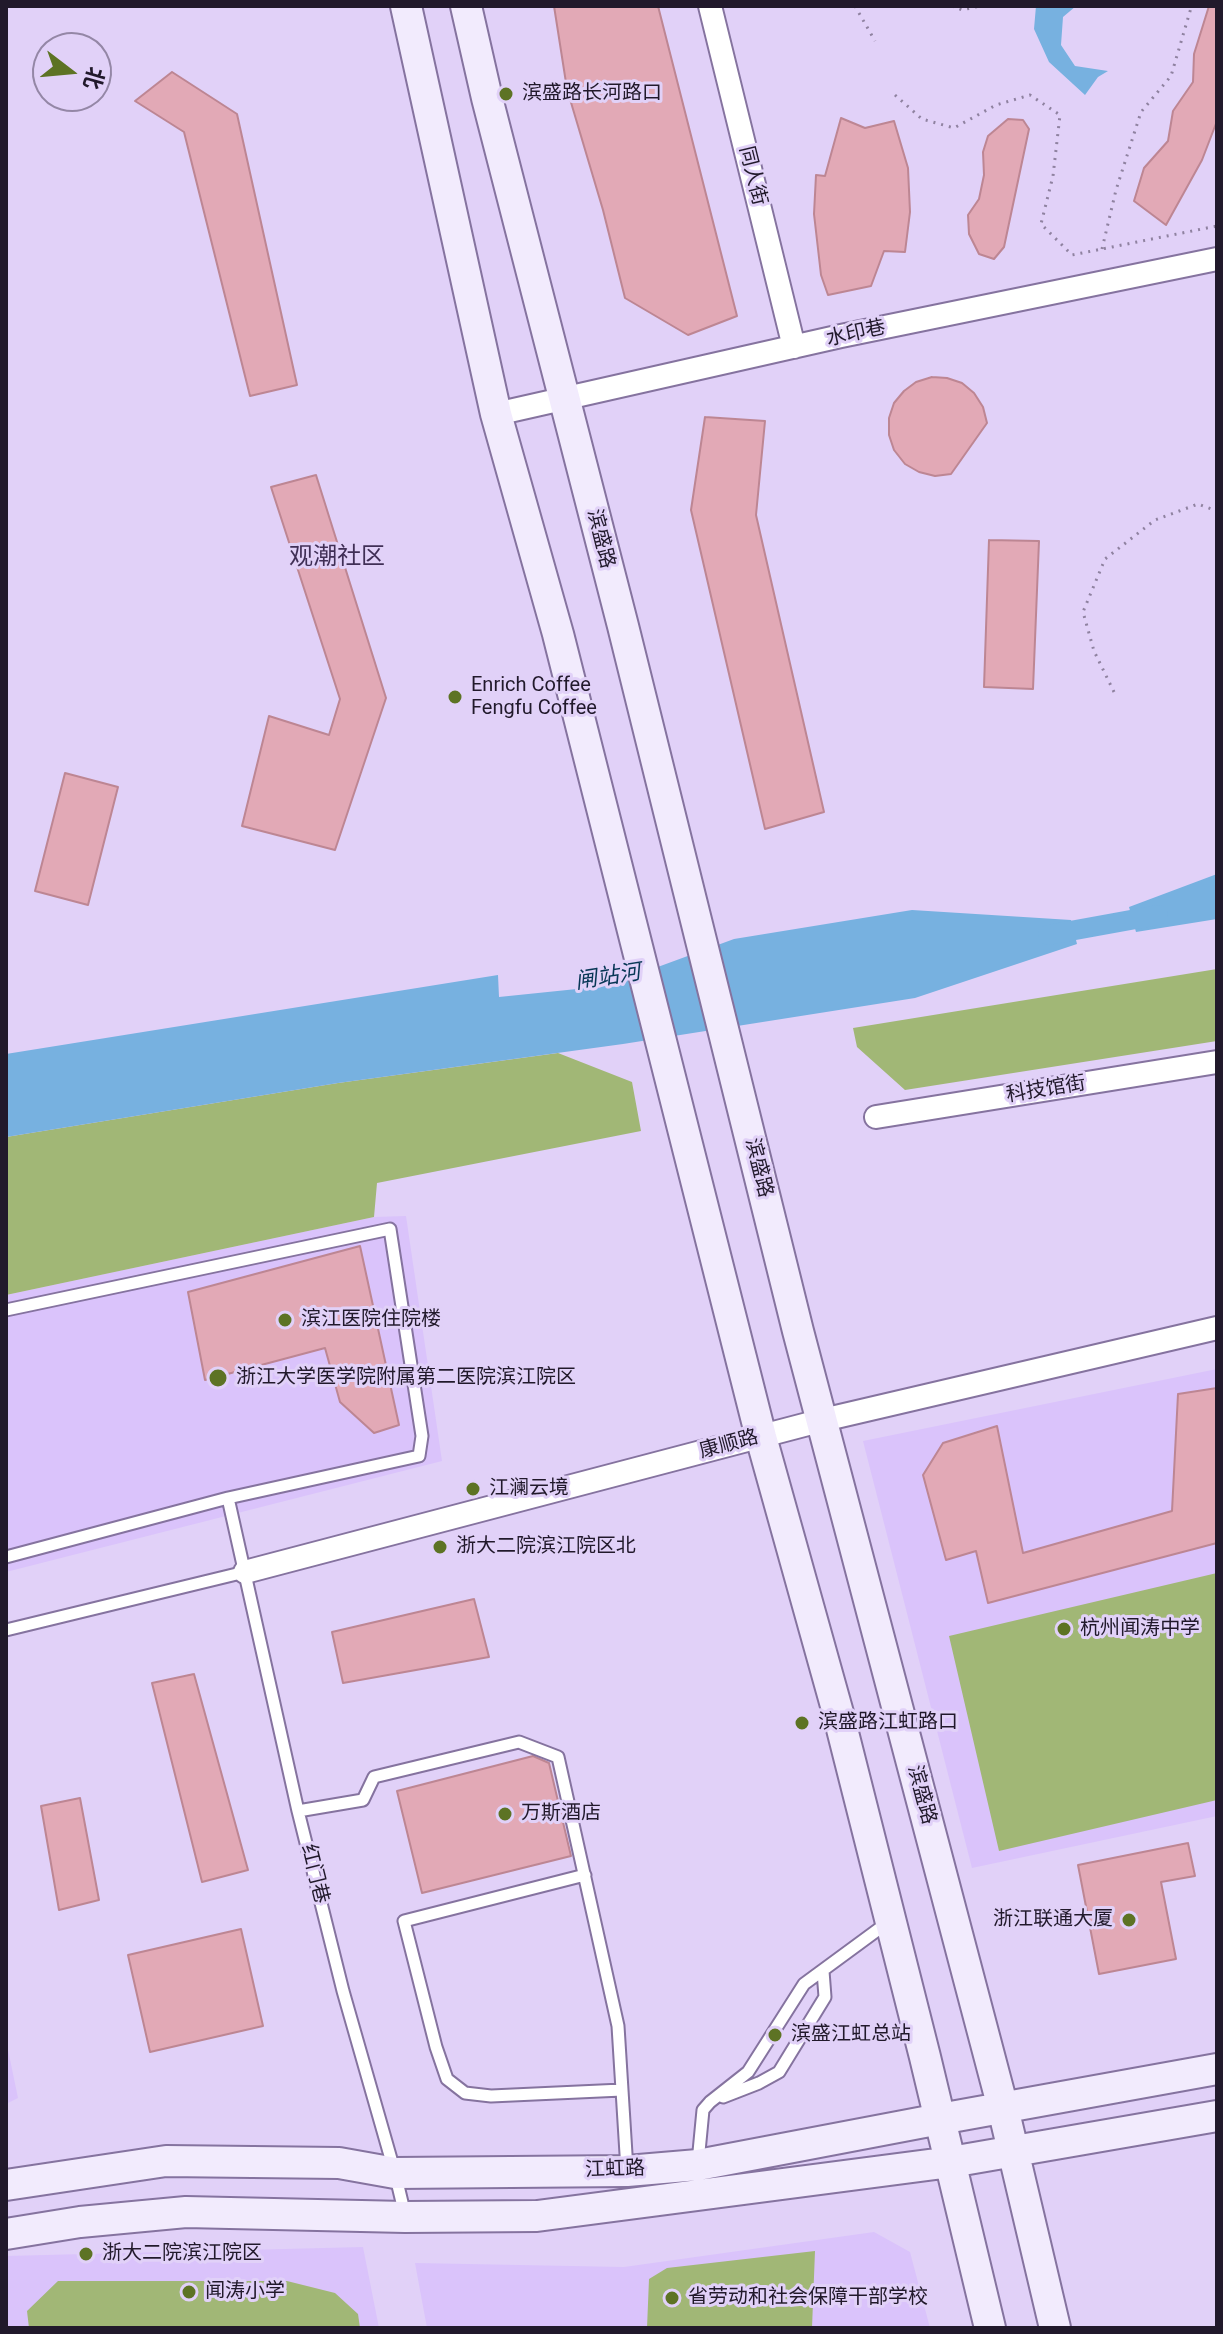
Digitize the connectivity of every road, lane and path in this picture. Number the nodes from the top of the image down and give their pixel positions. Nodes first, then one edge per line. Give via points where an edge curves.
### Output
1 (406, 6) edge
2 (466, 6) edge
3 (710, 6) edge
4 (855, 6) edge
5 (952, 6) edge
6 (980, 6) edge
7 (1196, 6) edge
8 (875, 41) dead end
9 (895, 95) dead end
10 (1217, 226) edge
11 (1102, 249) junction
12 (1217, 259) edge
13 (794, 347) junction
14 (564, 398) junction
15 (496, 414) junction
16 (1217, 511) edge
17 (1114, 692) dead end
18 (1217, 1062) edge
19 (876, 1117) dead end
20 (6, 1310) edge
21 (1217, 1328) edge
22 (823, 1420) junction
23 (761, 1437) junction
24 (228, 1498) junction
25 (6, 1557) edge
26 (245, 1572) junction
27 (6, 1630) edge
28 (298, 1811) junction
29 (585, 1875) junction
30 (891, 1920) junction
31 (823, 1971) junction
32 (1217, 2069) edge
33 (622, 2090) junction
34 (710, 2102) junction
35 (1003, 2108) junction
36 (1217, 2116) edge
37 (940, 2119) junction
38 (1014, 2152) junction
39 (951, 2162) junction
40 (698, 2165) junction
41 (627, 2171) junction
42 (395, 2173) junction
43 (6, 2185) edge
44 (405, 2217) junction
45 (6, 2234) edge
46 (990, 2328) edge
47 (1055, 2328) edge

1 - 15 main road
2 - 14 main road, 滨盛路
3 - 13 street, 同人街
4 - 8 path
5 - 6 path
7 - 11 path via 1191,8 1171,76 1141,112
9 - 11 path via 922,119 954,128 996,105 1030,95 1060,115 1041,224 1072,255
10 - 11 path
12 - 13 street, 水印巷
13 - 14 street, 水印巷
14 - 15 street, 水印巷
14 - 22 main road, 滨盛路
15 - 23 main road via 558,634
16 - 17 path via 1198,504 1155,520 1105,559 1083,612
18 - 19 street, 科技馆街
20 - 24 lane via 390,1229 422,1436 419,1456
21 - 22 street, 康顺路
22 - 23 street, 康顺路
22 - 35 main road, 滨盛路
23 - 26 street, 康顺路
23 - 30 main road
24 - 25 lane
24 - 26 lane, 红门巷
26 - 27 lane
26 - 28 lane, 红门巷
28 - 29 lane via 363,1800 374,1777 519,1742 558,1757
28 - 42 lane, 红门巷
29 - 33 lane via 618,2026
29 - 33 lane via 404,1921 447,2079 465,2093
30 - 31 lane
30 - 37 main road
31 - 34 lane via 804,1984 748,2072
31 - 34 lane via 825,1997 779,2072
32 - 35 main road, 江虹路
33 - 41 lane
34 - 40 lane via 703,2110
35 - 37 main road, 江虹路
35 - 38 main road, 滨盛路
36 - 38 main road, 江虹路
37 - 39 main road
37 - 40 main road, 江虹路
38 - 39 main road, 江虹路
38 - 47 main road, 滨盛路
39 - 44 main road, 江虹路 via 537,2216
39 - 46 main road
40 - 41 main road, 江虹路
41 - 42 main road, 江虹路
42 - 43 main road, 江虹路 via 339,2163 166,2161
42 - 44 lane, 红门巷
44 - 45 main road, 江虹路 via 186,2212

